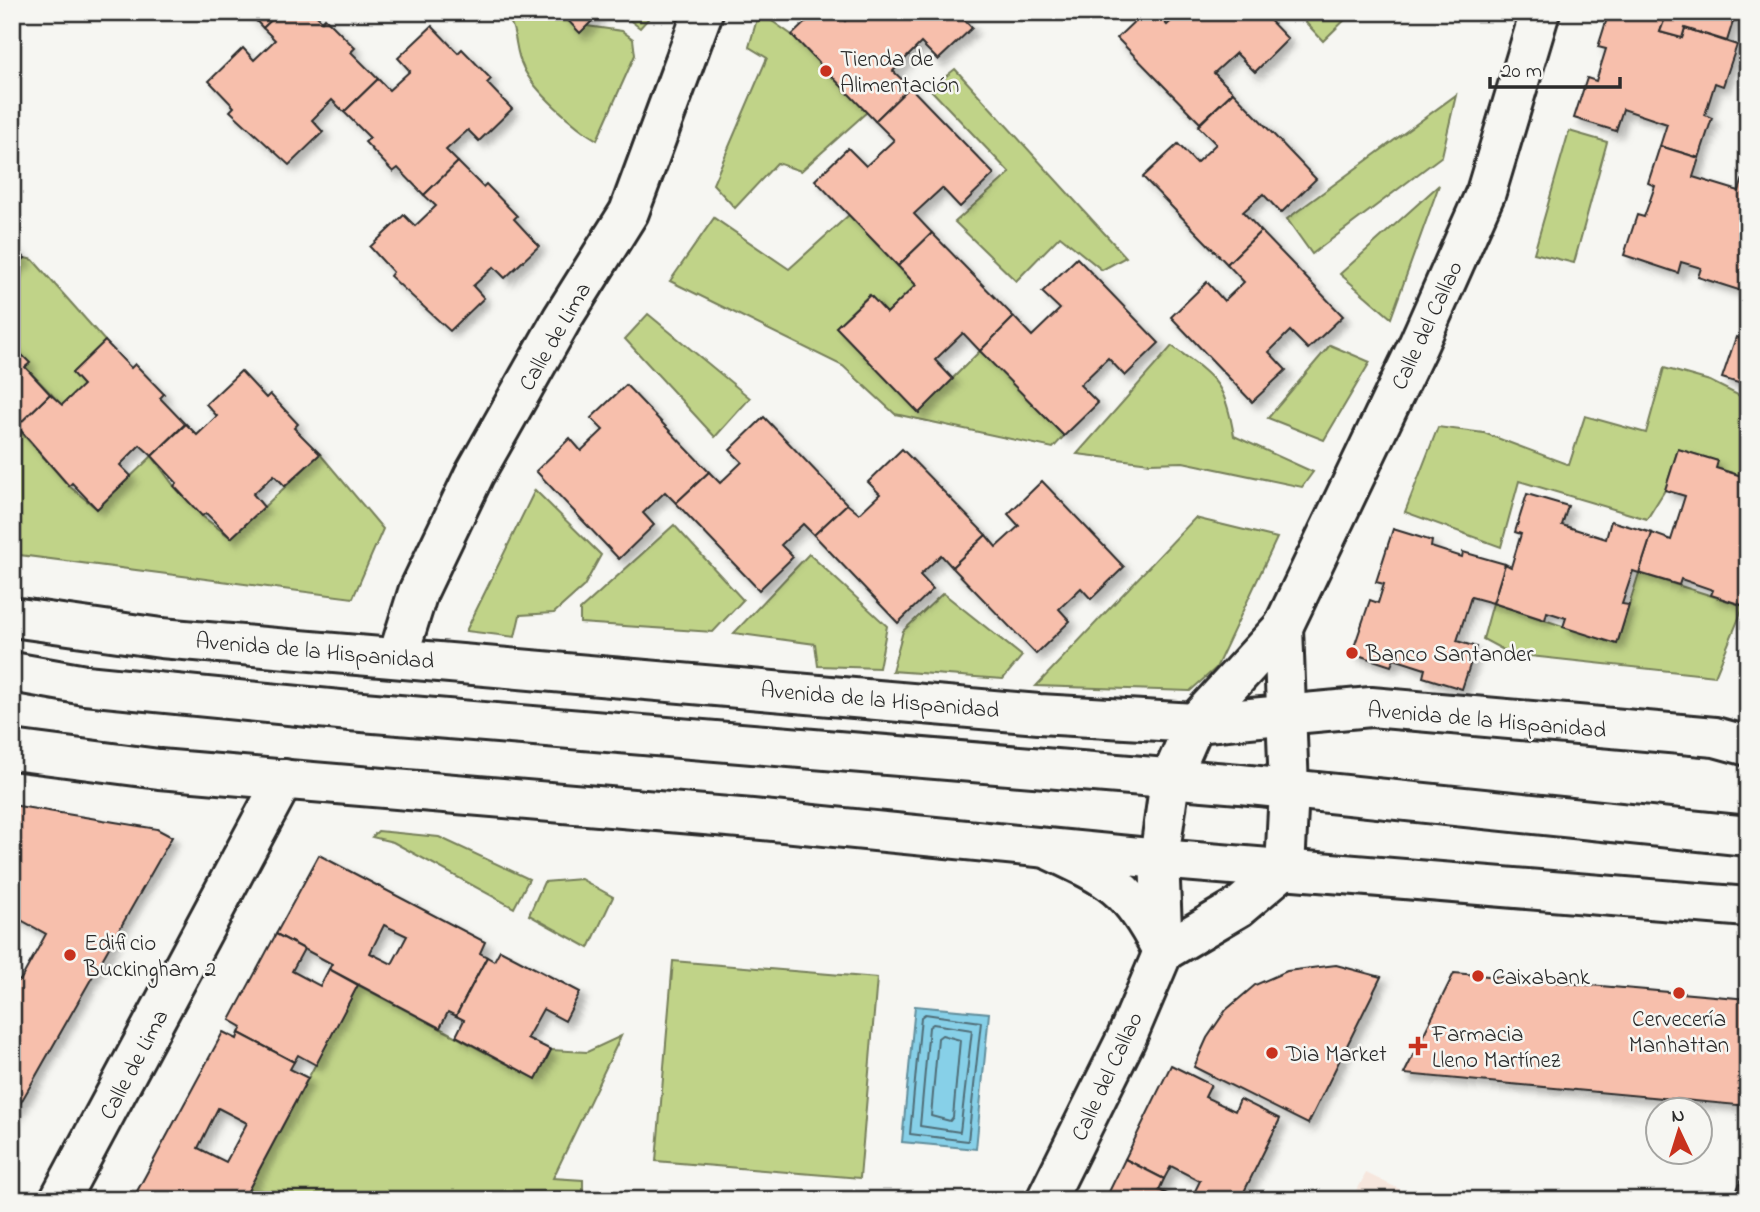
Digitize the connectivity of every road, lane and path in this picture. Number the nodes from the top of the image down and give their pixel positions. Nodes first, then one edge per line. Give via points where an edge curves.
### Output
1 (703, 12) edge
2 (1541, 12) edge
3 (12, 617) edge
4 (1283, 627) junction
5 (398, 656) junction
6 (12, 671) edge
7 (1287, 716) junction
8 (1195, 723) junction
9 (1748, 746) edge
10 (12, 750) edge
11 (284, 779) junction
12 (1170, 780) junction
13 (1289, 790) junction
14 (1748, 836) edge
15 (1044, 848) junction
16 (1159, 859) junction
17 (1285, 868) junction
18 (1748, 907) edge
19 (1163, 952) junction
20 (60, 1200) edge
21 (1046, 1200) edge

1 - 5 street, Calle de Lima via 629,212 474,475 418,592
2 - 4 street, Calle del Callao via 1486,192
3 - 5 street, Avenida de la Hispanidad via 161,638
4 - 7 street, Calle del Callao
4 - 8 street, Calle del Callao
5 - 8 street, Avenida de la Hispanidad
6 - 12 street via 85,685 350,711
7 - 8 street, Avenida de la Hispanidad
7 - 9 street, Avenida de la Hispanidad via 1371,707 1715,737
7 - 13 street, Calle del Callao
8 - 12 street, Calle del Callao
10 - 11 street
11 - 15 street
11 - 20 street, Calle de Lima
12 - 13 street
12 - 16 street, Calle del Callao
13 - 14 street
13 - 17 street, Calle del Callao
15 - 16 street
15 - 19 street via 1100,873 1128,897 1141,909
16 - 17 street
16 - 19 street, Calle del Callao
17 - 18 street
17 - 19 street via 1238,907
19 - 21 street, Calle del Callao via 1126,1039

